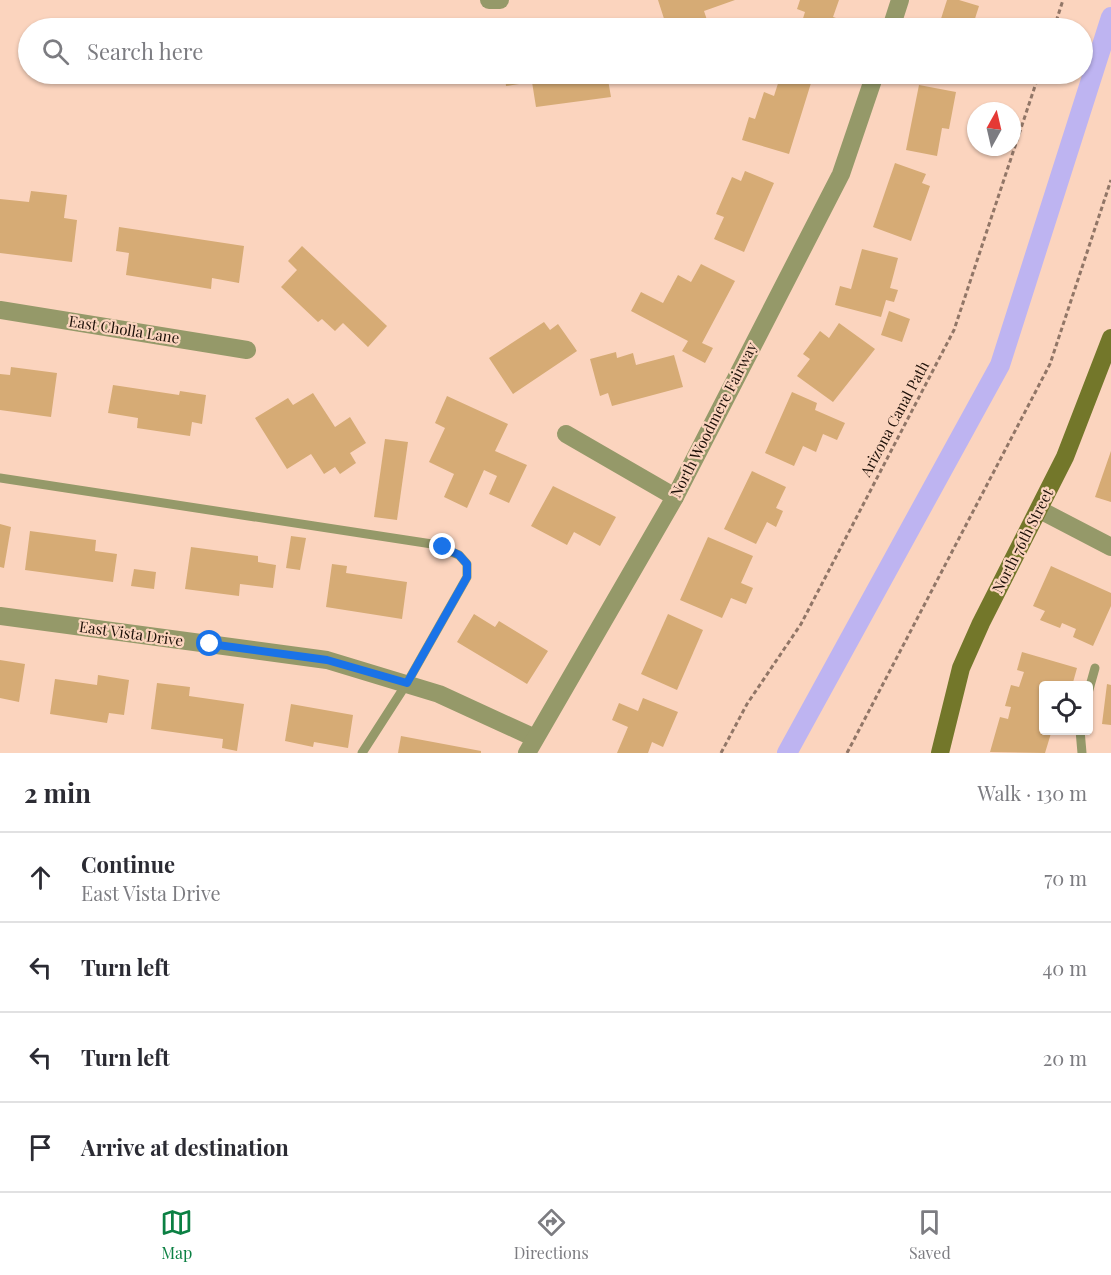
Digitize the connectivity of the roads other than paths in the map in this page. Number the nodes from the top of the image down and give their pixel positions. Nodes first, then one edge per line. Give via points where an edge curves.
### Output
1 (489, 0) edge
2 (500, 0) edge
3 (900, 0) edge
4 (894, 18) edge
5 (872, 84) edge
6 (0, 310) edge
7 (1111, 338) edge
8 (247, 350) dead end
9 (566, 434) dead end
10 (0, 478) edge
11 (675, 497) junction
12 (1040, 510) junction
13 (1111, 548) edge
14 (0, 616) edge
15 (1095, 668) dead end
16 (1092, 681) edge
17 (407, 683) junction
18 (1080, 735) edge
19 (531, 745) edge
20 (941, 750) edge
21 (362, 753) edge
22 (1082, 753) edge

1 - 2 street
3 - 4 street
5 - 11 street, North Woodmere Fairway via 841,174
6 - 8 street, East Cholla Lane
7 - 12 street, North 76th Street
9 - 11 street
10 - 17 lane via 432,544 459,555 467,564 467,577
11 - 19 street, North Woodmere Fairway
12 - 13 street
12 - 20 street, North 76th Street via 968,650
14 - 17 street, East Vista Drive via 327,660
15 - 16 lane
17 - 19 street, East Vista Drive via 440,694
17 - 21 lane
18 - 22 lane

